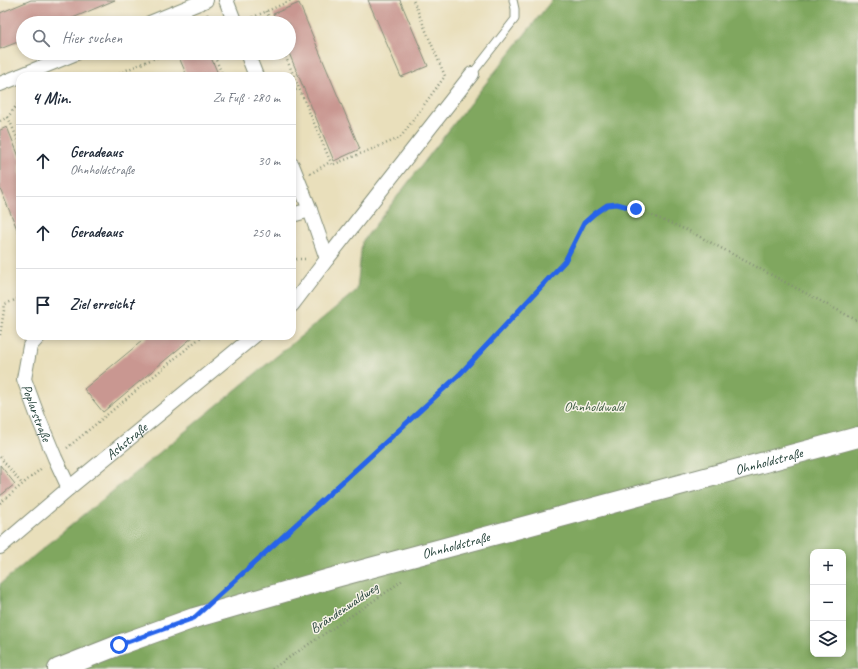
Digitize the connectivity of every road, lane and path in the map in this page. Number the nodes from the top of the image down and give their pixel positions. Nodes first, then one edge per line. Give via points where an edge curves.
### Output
1 (206, 0) edge
2 (226, 0) edge
3 (292, 0) edge
4 (413, 0) edge
5 (513, 0) edge
6 (266, 11) junction
7 (167, 16) edge
8 (236, 16) edge
9 (254, 16) edge
10 (268, 16) edge
11 (59, 60) edge
12 (150, 60) edge
13 (216, 60) edge
14 (250, 60) edge
15 (287, 60) edge
16 (30, 72) edge
17 (122, 72) edge
18 (221, 72) edge
19 (254, 72) edge
20 (292, 72) edge
21 (472, 74) joint
22 (16, 78) edge
23 (296, 81) edge
24 (0, 84) edge
25 (299, 88) junction
26 (296, 90) edge
27 (16, 106) edge
28 (8, 117) junction
29 (0, 121) edge
30 (16, 136) edge
31 (330, 162) junction
32 (296, 175) edge
33 (298, 180) junction
34 (310, 210) junction
35 (296, 214) edge
36 (327, 259) junction
37 (16, 300) edge
38 (296, 300) edge
39 (858, 321) edge
40 (0, 335) edge
41 (35, 340) edge
42 (197, 340) edge
43 (249, 340) edge
44 (858, 437) edge
45 (0, 457) edge
46 (54, 458) junction
47 (22, 484) junction
48 (69, 488) junction
49 (0, 503) edge
50 (0, 547) edge
51 (419, 554) junction
52 (222, 592) dead end
53 (58, 669) edge
54 (272, 669) edge

1 - 7 street
2 - 8 street
3 - 6 path
4 - 31 path via 445,76 400,138 332,166
5 - 21 lane via 516,9 515,19
6 - 9 path
6 - 10 path
11 - 16 street
12 - 17 path
13 - 18 path
14 - 19 street
15 - 20 path
21 - 36 street
22 - 24 street
23 - 25 path
25 - 26 path
25 - 31 path
27 - 28 path
28 - 29 path
28 - 30 path
31 - 33 path
32 - 33 street
33 - 34 street
34 - 35 street
34 - 36 street
36 - 38 street
37 - 40 path via 5,304
39 - 52 path via 689,231 636,209 617,204 607,205 584,223 565,261 460,374
41 - 46 street, Poplarstraße via 30,346 24,379
42 - 46 path
43 - 48 street, Ashstraße
44 - 51 main road, Ohnholdstraße
45 - 47 path
46 - 47 path
46 - 48 street, Poplarstraße
47 - 49 path
48 - 50 street, Ashstraße
51 - 53 main road, Ohnholdstraße via 194,618
51 - 54 path, Brändenwaldweg via 407,576 388,591

